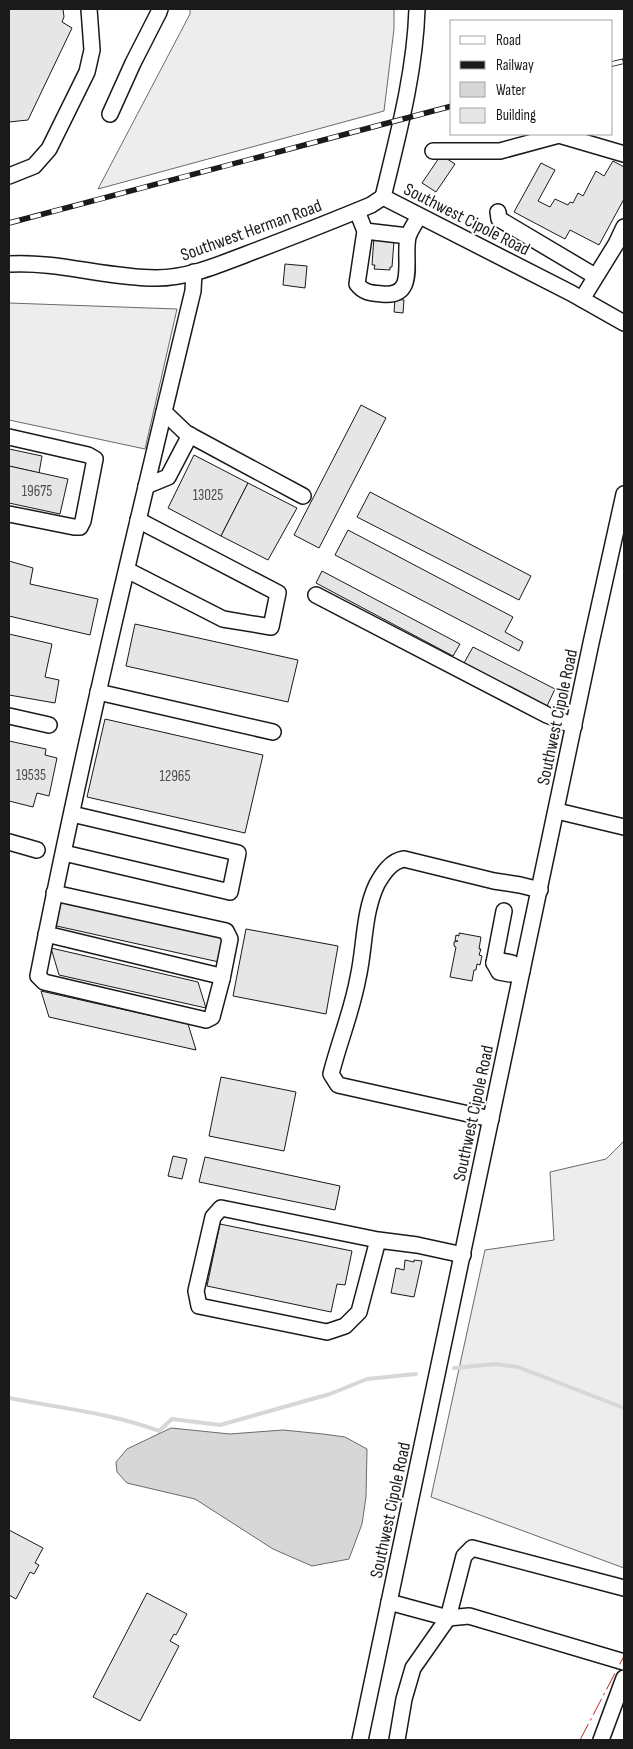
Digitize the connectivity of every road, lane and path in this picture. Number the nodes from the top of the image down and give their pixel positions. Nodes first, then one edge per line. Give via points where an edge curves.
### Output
1 (89, 9) edge
2 (160, 9) edge
3 (417, 9) edge
4 (110, 114) dead end
5 (433, 151) dead end
6 (624, 154) edge
7 (9, 176) edge
8 (383, 197) junction
9 (357, 211) junction
10 (498, 212) dead end
11 (419, 216) junction
12 (624, 227) edge
13 (366, 231) junction
14 (408, 236) junction
15 (9, 264) edge
16 (194, 272) junction
17 (596, 276) junction
18 (582, 299) junction
19 (624, 324) edge
20 (164, 412) junction
21 (190, 435) junction
22 (9, 437) edge
23 (146, 486) junction
24 (624, 494) edge
25 (303, 496) dead end
26 (9, 514) edge
27 (138, 520) junction
28 (619, 540) edge
29 (127, 570) junction
30 (316, 595) dead end
31 (98, 692) junction
32 (9, 716) edge
33 (50, 725) dead end
34 (574, 726) junction
35 (272, 732) dead end
36 (557, 811) junction
37 (72, 814) junction
38 (624, 827) edge
39 (9, 842) edge
40 (37, 850) dead end
41 (64, 853) junction
42 (540, 890) junction
43 (54, 893) junction
44 (504, 910) dead end
45 (46, 934) junction
46 (522, 971) junction
47 (222, 978) junction
48 (491, 1118) junction
49 (378, 1240) junction
50 (463, 1255) junction
51 (624, 1588) edge
52 (389, 1602) junction
53 (448, 1618) junction
54 (624, 1662) edge
55 (624, 1678) edge
56 (360, 1740) edge
57 (397, 1740) edge
58 (602, 1740) edge

1 - 7 street via 92,50 87,72 49,149 34,166
2 - 4 street
3 - 8 street, Southwest Cipole Road via 410,82
5 - 6 street via 500,151 559,135
8 - 9 street, Southwest Herman Road
8 - 11 street, Southwest Cipole Road
9 - 13 street
9 - 16 street, Southwest Herman Road
10 - 17 street via 499,219
11 - 14 street
11 - 18 street, Southwest Cipole Road
12 - 17 street
13 - 14 street
13 - 14 street via 357,284 367,293 390,295 403,289
15 - 16 street, Southwest Herman Road via 42,264 122,277 173,277
16 - 20 street via 193,291
17 - 18 street
18 - 19 street, Southwest Cipole Road
20 - 21 street
20 - 23 street
21 - 23 street via 168,477
21 - 25 street
22 - 26 street via 94,459 80,526
23 - 27 street
24 - 28 street, Southwest Cipole Road
27 - 29 street
27 - 29 street via 278,593 271,627 223,619
28 - 34 street, Southwest Cipole Road
29 - 31 street
30 - 34 street
31 - 35 street
31 - 37 street
32 - 33 street
34 - 36 street, Southwest Cipole Road
36 - 38 street
36 - 42 street, Southwest Cipole Road
37 - 41 street
37 - 41 street via 238,853 230,892
39 - 40 street
41 - 43 street
42 - 46 street, Southwest Cipole Road
42 - 48 street via 404,859 396,860 377,885 369,910 358,978 333,1067 332,1074 338,1085
43 - 45 street
43 - 47 street via 226,931 230,939
44 - 46 street via 494,963 502,960
45 - 47 street
45 - 47 street via 38,976 44,982 206,1020 212,1017
46 - 48 street, Southwest Cipole Road
48 - 50 street, Southwest Cipole Road
49 - 49 street via 221,1208 213,1217 196,1291 199,1306 326,1332 345,1326 359,1312
49 - 50 street
50 - 52 street, Southwest Cipole Road
51 - 53 street via 472,1548 464,1556
52 - 53 street
52 - 56 street, Southwest Cipole Road
53 - 54 street via 469,1616
53 - 57 street via 413,1668
55 - 58 street

